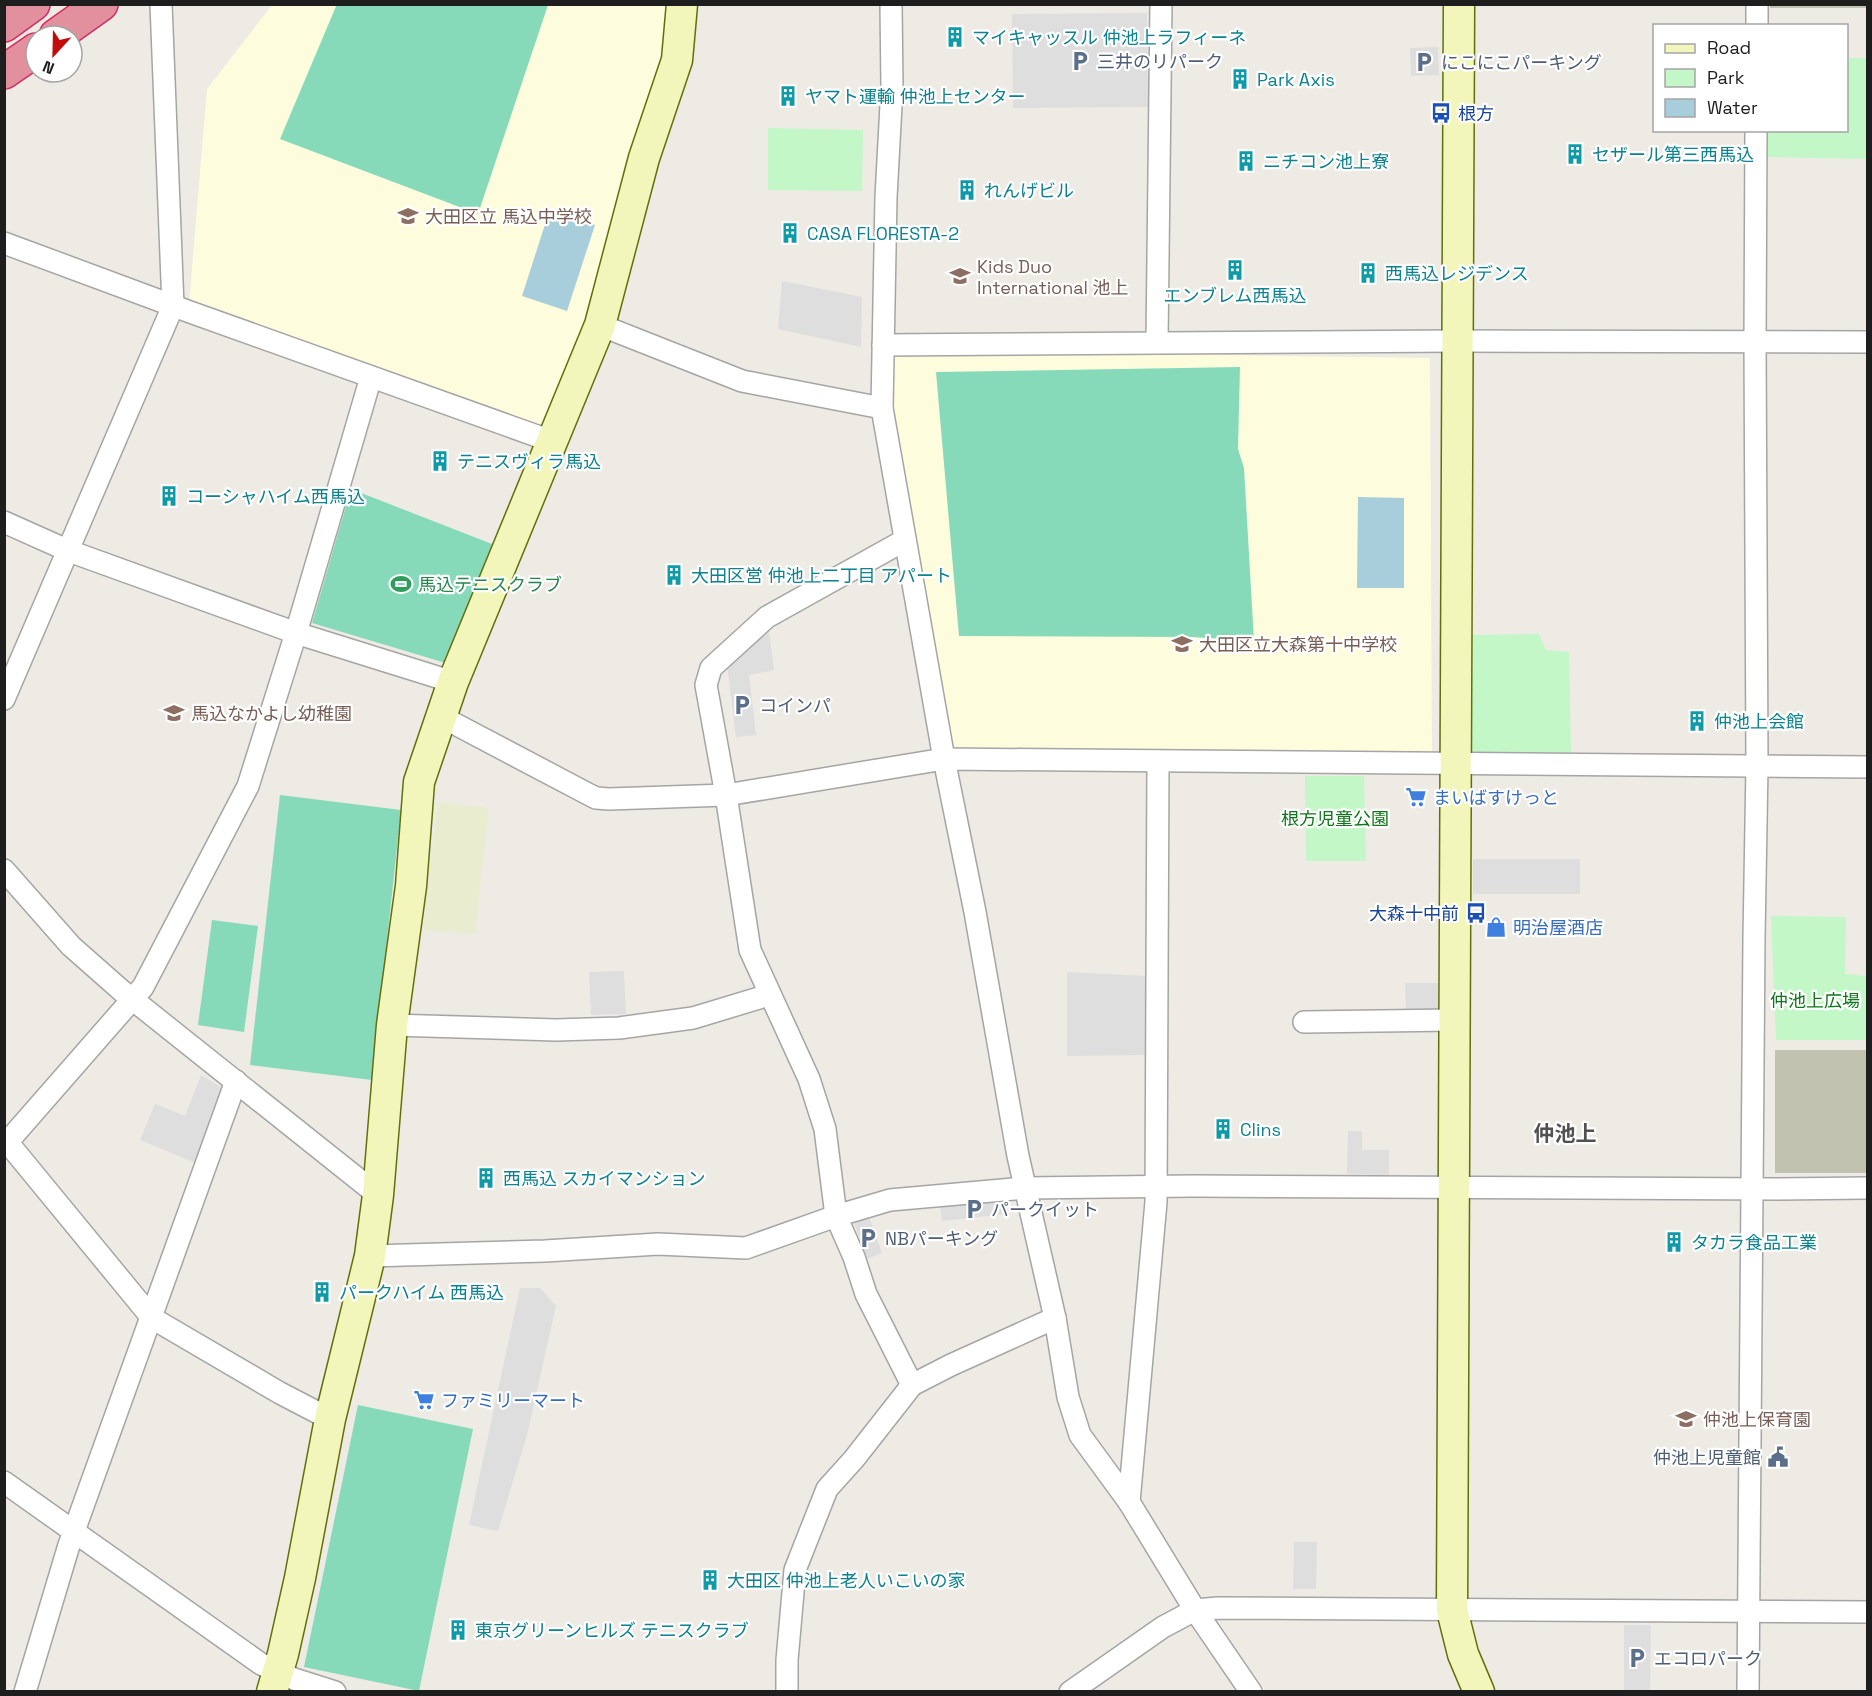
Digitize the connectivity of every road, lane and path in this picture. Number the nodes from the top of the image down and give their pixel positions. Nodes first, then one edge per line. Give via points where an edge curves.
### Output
1 (33, 4) edge
2 (101, 4) edge
3 (161, 4) edge
4 (682, 4) edge
5 (891, 4) edge
6 (1161, 4) edge
7 (1459, 4) edge
8 (1757, 4) edge
9 (73, 24) edge
10 (1756, 24) edge
11 (4, 25) edge
12 (24, 58) edge
13 (4, 72) edge
14 (1756, 132) edge
15 (4, 243) edge
16 (173, 306) junction
17 (600, 326) junction
18 (1755, 340) junction
19 (1457, 341) junction
20 (1157, 342) junction
21 (1868, 342) edge
22 (883, 345) junction
23 (371, 377) junction
24 (882, 408) junction
25 (551, 441) junction
26 (4, 522) edge
27 (905, 540) junction
28 (69, 551) junction
29 (296, 633) junction
30 (453, 682) junction
31 (4, 699) edge
32 (440, 716) junction
33 (944, 759) junction
34 (1158, 761) junction
35 (1456, 764) junction
36 (1758, 766) junction
37 (1868, 767) edge
38 (726, 795) junction
39 (4, 870) edge
40 (769, 995) junction
41 (134, 1000) junction
42 (1454, 1020) junction
43 (1304, 1022) dead end
44 (392, 1025) junction
45 (236, 1081) junction
46 (6, 1143) edge
47 (1156, 1186) junction
48 (1025, 1188) junction
49 (1455, 1188) junction
50 (1753, 1188) junction
51 (1868, 1188) edge
52 (378, 1195) junction
53 (836, 1216) junction
54 (370, 1256) junction
55 (152, 1318) junction
56 (1055, 1318) junction
57 (912, 1385) junction
58 (330, 1419) junction
59 (4, 1482) edge
60 (1129, 1502) junction
61 (75, 1532) junction
62 (1195, 1610) junction
63 (1452, 1610) junction
64 (1748, 1610) junction
65 (1868, 1612) edge
66 (275, 1682) edge
67 (26, 1692) edge
68 (335, 1692) edge
69 (787, 1692) edge
70 (1070, 1692) edge
71 (1251, 1692) edge
72 (1479, 1692) edge
73 (1748, 1692) edge

1 - 11 highway
2 - 9 highway
3 - 16 street
4 - 17 street via 677,60 644,158
5 - 22 street
6 - 20 street
7 - 19 street
8 - 10 street
12 - 13 highway
14 - 18 street
15 - 16 street
16 - 23 street
16 - 28 street
17 - 24 street via 742,381
17 - 25 street
18 - 19 street
18 - 21 street
18 - 36 street
19 - 20 street
19 - 35 street
20 - 22 street
22 - 24 street
23 - 25 street
23 - 29 street
24 - 27 street
25 - 30 street
26 - 28 street
27 - 33 street
27 - 38 street via 767,617 711,668 706,685
28 - 29 street
28 - 31 street
29 - 30 street
29 - 41 street via 248,786
30 - 32 street
32 - 38 street via 596,798
32 - 44 street via 419,782 411,886
33 - 34 street
33 - 38 street
33 - 48 street
34 - 35 street
34 - 47 street
35 - 36 street
35 - 42 street
36 - 37 street
36 - 50 street
38 - 40 street via 750,950
39 - 41 street via 71,946
40 - 44 street via 693,1018 619,1028
40 - 53 street via 809,1079 825,1129
41 - 45 street
41 - 46 street
42 - 43 street
42 - 49 street
44 - 52 street
45 - 52 street
45 - 55 street
46 - 55 street
47 - 48 street
47 - 49 street
47 - 60 street
48 - 53 street via 890,1200
48 - 56 street
49 - 50 street
49 - 63 street
50 - 51 street
50 - 64 street
52 - 54 street
53 - 54 street via 746,1248 658,1244
53 - 57 street via 866,1294
54 - 58 street
55 - 58 street
55 - 61 street
56 - 57 street
56 - 60 street via 1068,1397 1080,1435
57 - 69 street via 827,1489 795,1570
58 - 66 street via 300,1578
59 - 61 street
60 - 62 street
61 - 66 street via 261,1664
61 - 67 street
62 - 63 street
62 - 70 street via 1163,1627
62 - 71 street
63 - 64 street
63 - 72 street via 1460,1646
64 - 65 street
64 - 73 street
66 - 68 street

